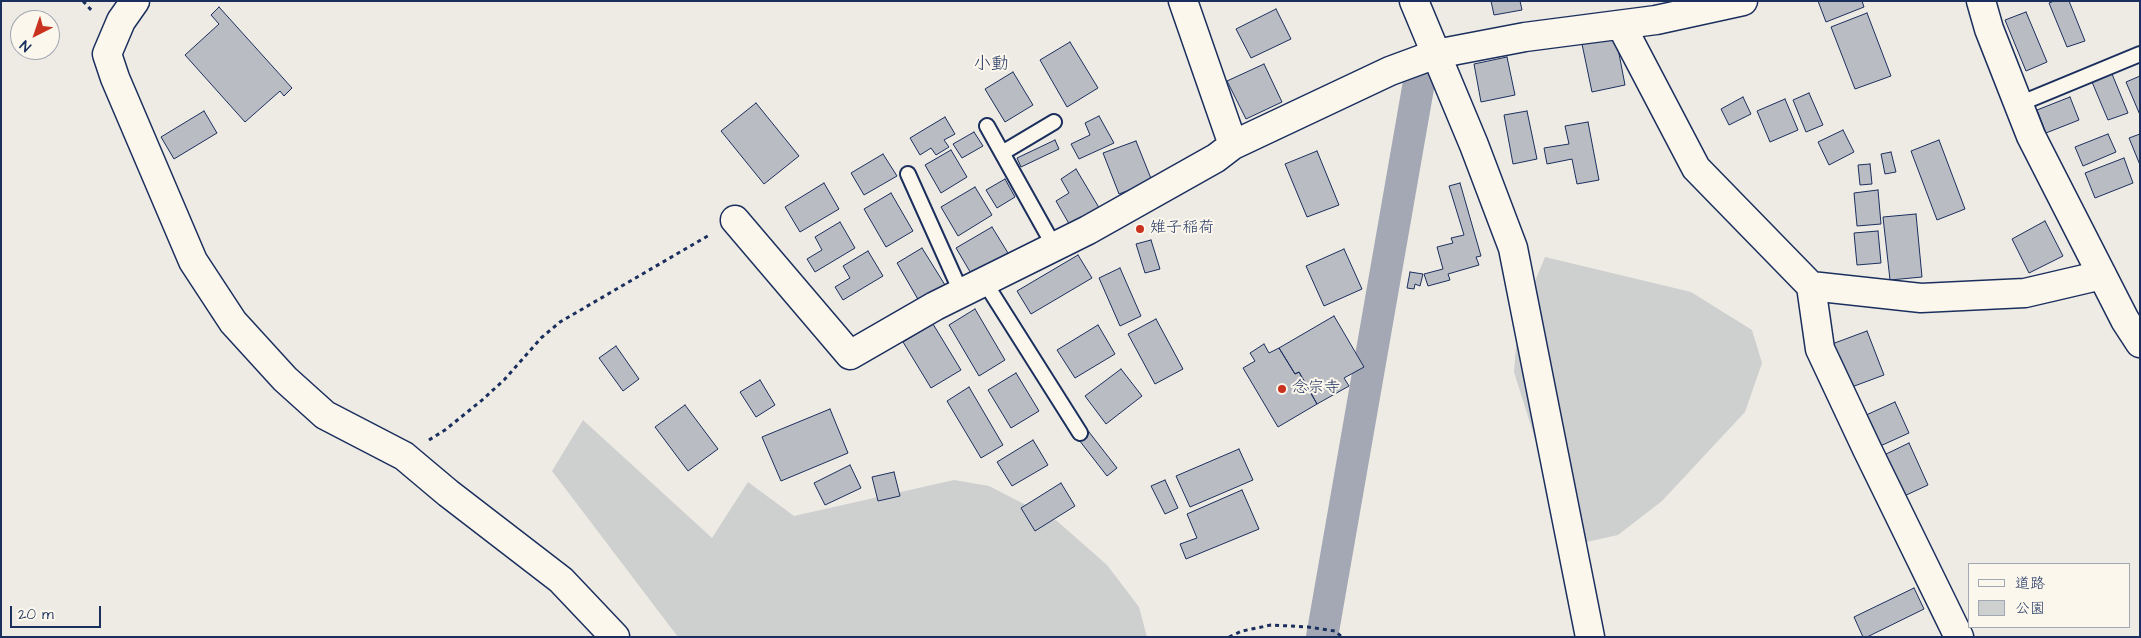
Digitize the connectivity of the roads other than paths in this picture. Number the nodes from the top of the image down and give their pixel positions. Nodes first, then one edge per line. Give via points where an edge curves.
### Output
1 (135, 1) edge
2 (1183, 1) edge
3 (1414, 1) edge
4 (1743, 1) edge
5 (1982, 1) edge
6 (1621, 25) junction
7 (1436, 54) junction
8 (2140, 54) edge
9 (2019, 104) junction
10 (1054, 122) dead end
11 (987, 126) dead end
12 (1233, 145) junction
13 (1002, 152) junction
14 (908, 174) dead end
15 (735, 220) road end
16 (1054, 246) junction
17 (2102, 275) junction
18 (1811, 286) junction
19 (972, 287) junction
20 (2140, 343) edge
21 (1080, 433) dead end
22 (615, 637) edge
23 (1590, 637) edge
24 (1959, 637) edge

1 - 22 street via 107,54 193,261 232,322 285,379 325,415 404,456 561,580
2 - 12 street
3 - 7 street
4 - 6 street
5 - 9 street via 1989,29
6 - 7 street
6 - 18 street via 1696,168
7 - 12 street via 1390,71
7 - 23 street via 1513,248
8 - 9 lane
9 - 17 street via 2031,136
10 - 13 lane
11 - 13 lane
12 - 16 street via 1216,158
13 - 16 lane
14 - 19 lane
15 - 19 street via 850,355
16 - 19 street
17 - 18 street via 2025,293 1921,298
17 - 20 street
18 - 24 street via 1820,349
19 - 21 lane

